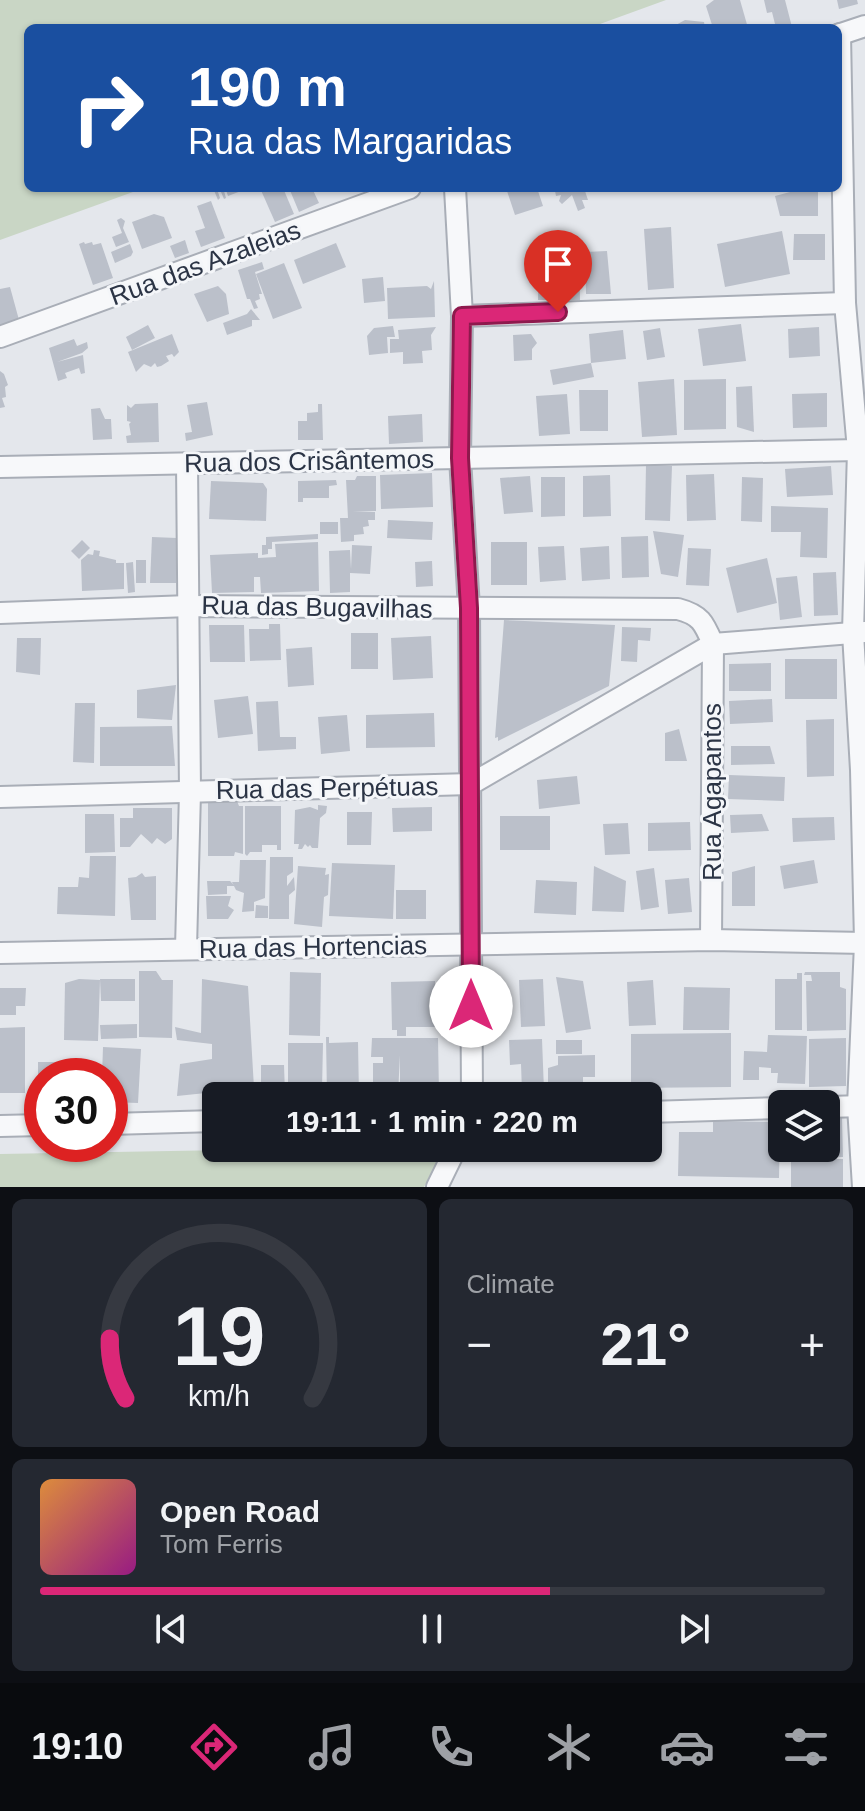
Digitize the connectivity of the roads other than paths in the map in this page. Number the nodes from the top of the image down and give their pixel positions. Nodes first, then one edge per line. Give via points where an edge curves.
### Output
1 (865, 26) edge
2 (842, 33) edge
3 (842, 168) edge
4 (399, 192) edge
5 (455, 192) edge
6 (845, 303) junction
7 (462, 316) junction
8 (0, 337) edge
9 (861, 448) edge
10 (460, 458) junction
11 (187, 463) junction
12 (0, 467) edge
13 (189, 606) junction
14 (469, 608) junction
15 (0, 613) edge
16 (859, 632) edge
17 (713, 644) junction
18 (863, 770) edge
19 (471, 784) junction
20 (190, 792) junction
21 (0, 797) edge
22 (711, 940) junction
23 (865, 943) edge
24 (471, 945) junction
25 (186, 948) junction
26 (0, 953) edge
27 (472, 1082) edge
28 (862, 1106) edge
29 (840, 1107) edge
30 (768, 1108) edge
31 (662, 1112) edge
32 (202, 1121) edge
33 (128, 1123) edge
34 (24, 1125) edge
35 (0, 1126) edge
36 (449, 1162) edge
37 (437, 1187) edge
38 (863, 1187) edge

1 - 2 street
3 - 6 street
4 - 8 street, Rua das Azaleias
5 - 7 street
6 - 7 street
6 - 9 street
7 - 10 street
9 - 10 street, Rua dos Crisântemos
9 - 16 street
10 - 11 street, Rua dos Crisântemos
10 - 14 street
11 - 12 street, Rua dos Crisântemos
11 - 13 street
13 - 14 street, Rua das Bugavilhas
13 - 15 street, Rua das Bugavilhas
13 - 20 street
14 - 17 street, Rua das Bugavilhas via 678,609 694,613
14 - 19 street
16 - 17 street
16 - 18 street
17 - 19 street, Rua das Perpétuas
17 - 22 street, Rua Agapantos
18 - 23 street
19 - 20 street, Rua das Perpétuas
19 - 24 street
20 - 21 street, Rua das Perpétuas
20 - 25 street
22 - 23 street, Rua das Hortencias
22 - 24 street, Rua das Hortencias
23 - 28 street
24 - 25 street, Rua das Hortencias
24 - 27 street
25 - 26 street, Rua das Hortencias
28 - 29 street
28 - 38 street
30 - 31 street
32 - 33 street
34 - 35 street
36 - 37 street

